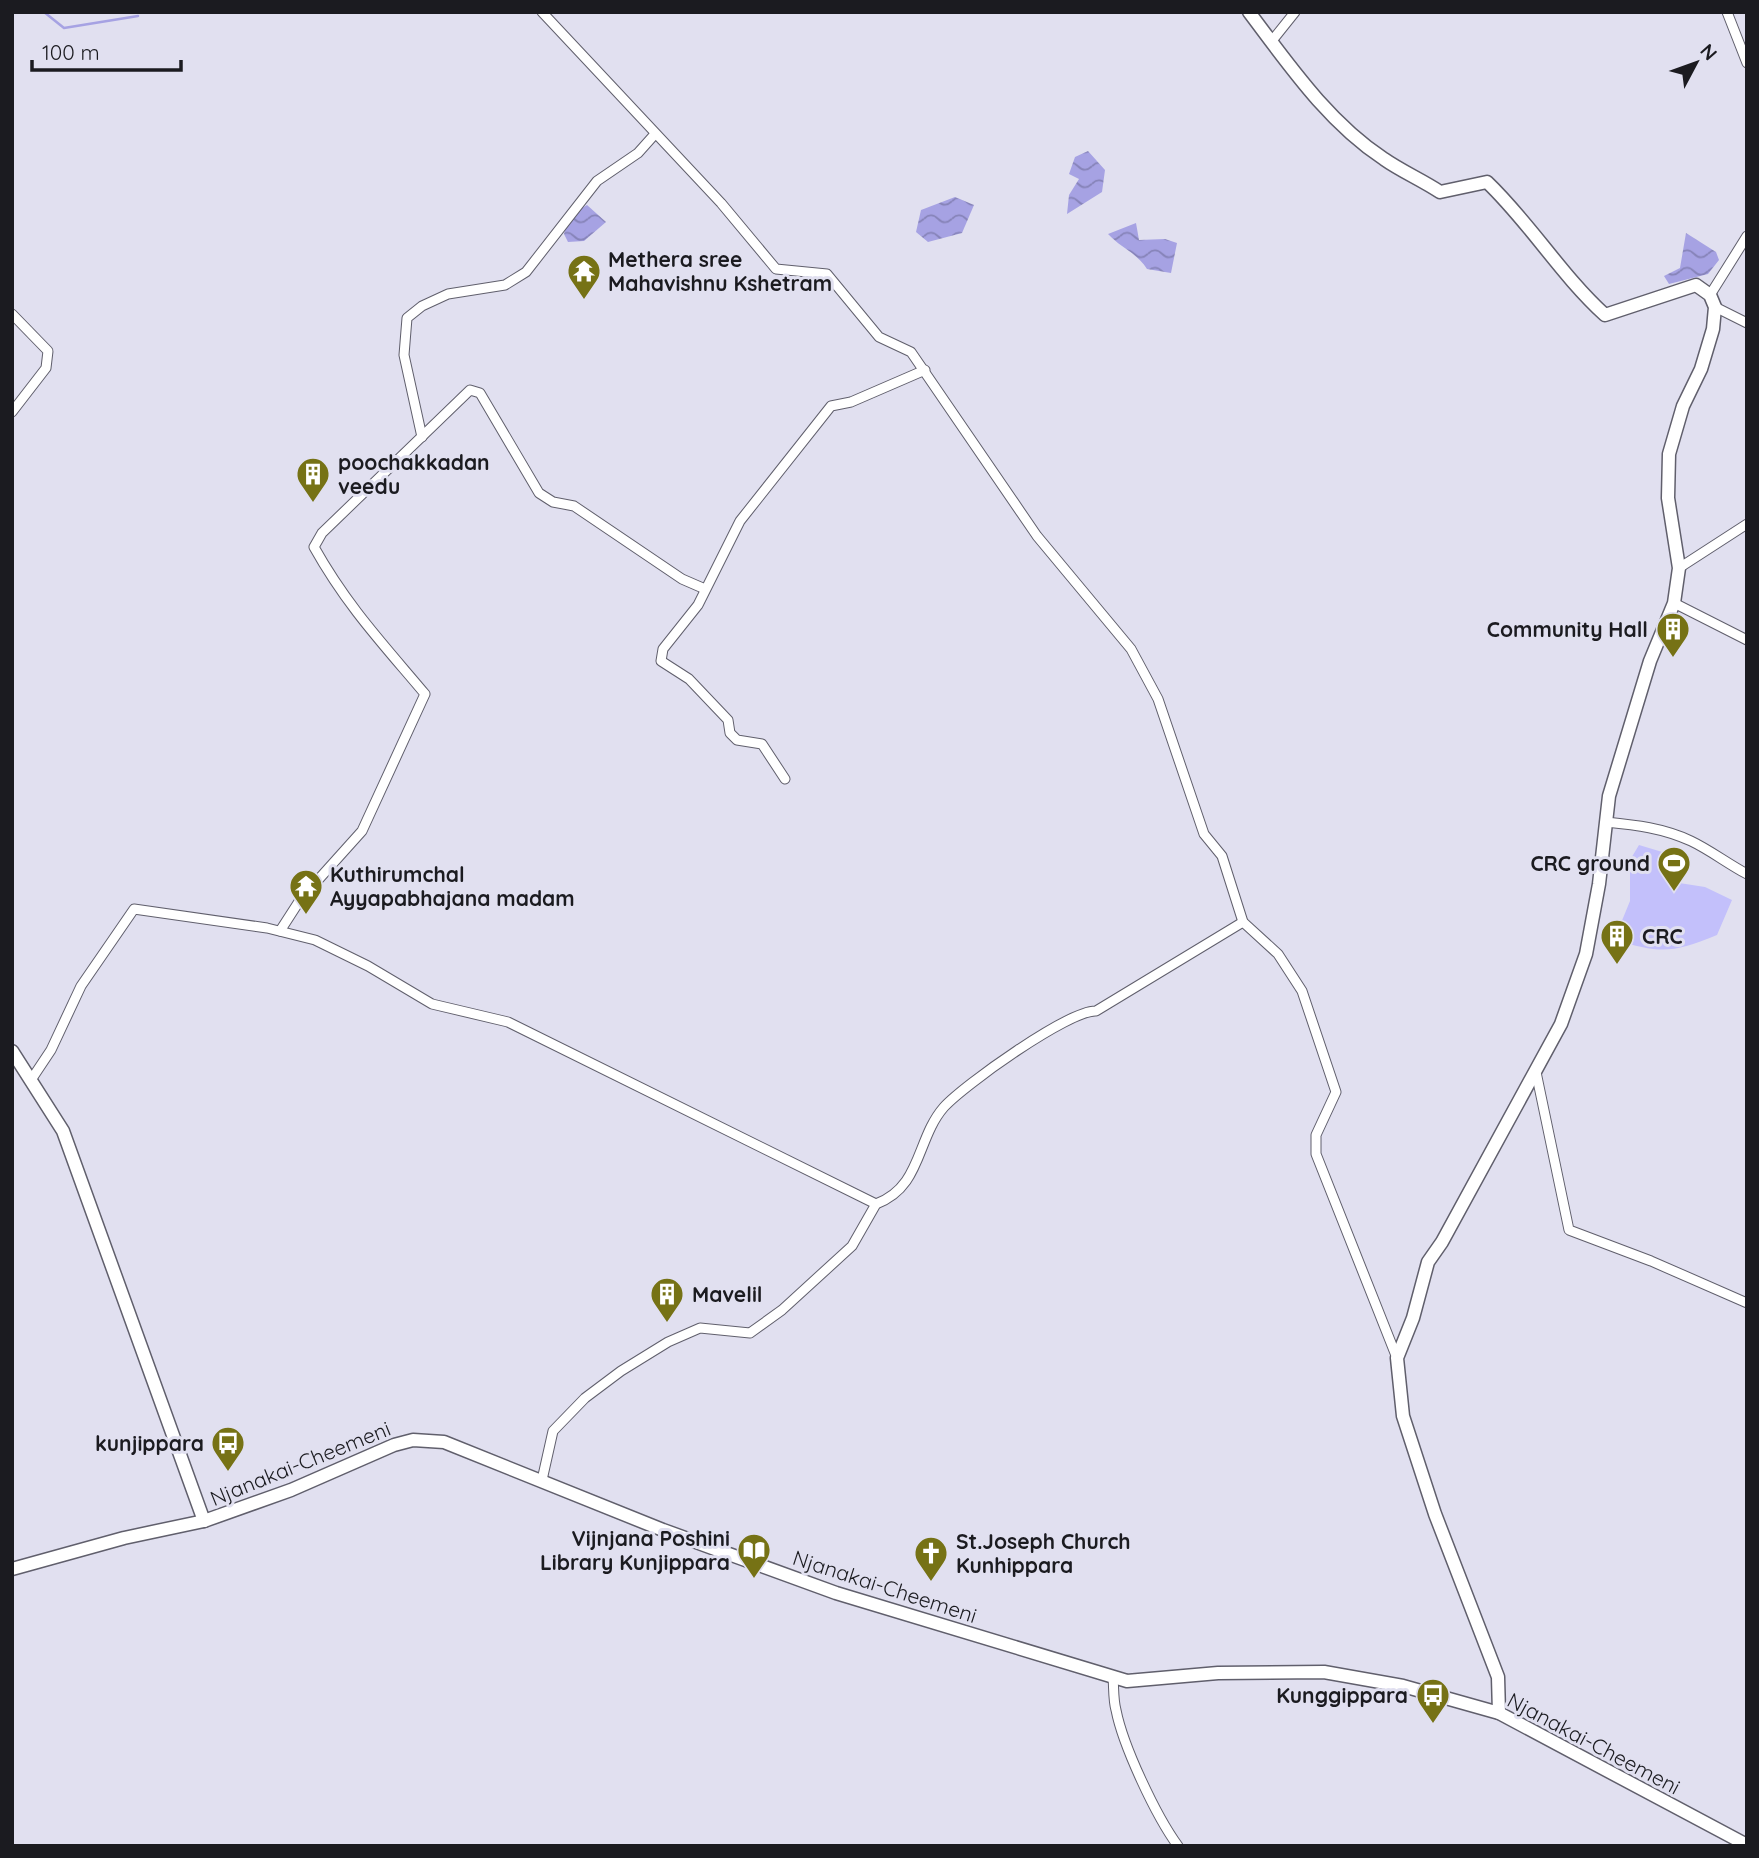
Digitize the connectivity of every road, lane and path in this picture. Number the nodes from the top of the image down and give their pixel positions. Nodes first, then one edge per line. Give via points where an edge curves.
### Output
1 (542, 12) edge
2 (1249, 12) edge
3 (1295, 12) edge
4 (1727, 12) edge
5 (1271, 42) junction
6 (1747, 63) edge
7 (654, 134) junction
8 (1747, 236) edge
9 (1713, 301) junction
10 (12, 314) edge
11 (1747, 323) edge
12 (925, 370) junction
13 (12, 412) edge
14 (422, 437) junction
15 (1747, 524) edge
16 (1679, 568) junction
17 (705, 589) junction
18 (1674, 603) junction
19 (1747, 640) edge
20 (785, 779) dead end
21 (1606, 822) junction
22 (1747, 874) edge
23 (1243, 922) junction
24 (279, 931) junction
25 (12, 1051) edge
26 (1536, 1072) junction
27 (31, 1080) junction
28 (876, 1204) junction
29 (1747, 1303) edge
30 (1396, 1358) junction
31 (542, 1480) junction
32 (204, 1521) junction
33 (12, 1569) edge
34 (1112, 1677) junction
35 (1499, 1713) junction
36 (1747, 1845) edge
37 (1178, 1846) edge

1 - 7 street
2 - 5 street
3 - 5 street
4 - 6 street
5 - 9 street via 1304,86 1385,160 1440,191 1487,182 1579,291 1605,315 1696,285
7 - 12 street via 776,269 827,274 878,337 911,352
7 - 14 street via 638,153 597,181 526,272 505,285 448,294 407,318 404,355
8 - 9 street
9 - 11 street
9 - 16 street via 1713,329 1670,454 1668,498
10 - 13 street via 48,351 46,368
12 - 17 street via 831,406 740,521
12 - 23 street via 1037,536 1131,649 1158,699 1204,834 1223,856
14 - 17 street via 470,390 480,393 540,493 553,502 574,506 682,579
14 - 24 street via 322,533 314,547 371,635 425,694 362,831 300,900
15 - 16 street
16 - 18 street
17 - 20 street via 663,649 661,661 689,680 718,709 737,740 762,744
18 - 19 street
18 - 21 street via 1632,714
21 - 22 street via 1648,825 1670,832
21 - 26 street via 1586,954 1561,1024
23 - 28 street via 1096,1011 1086,1011 1044,1031 944,1108 903,1188
23 - 30 street via 1278,954 1311,1012 1336,1092 1315,1135 1316,1154
24 - 27 street via 134,909 81,986 51,1050
24 - 28 street via 315,940 446,1010 508,1022
25 - 27 street
26 - 29 street via 1569,1230
26 - 30 street via 1427,1262 1413,1318
27 - 32 street via 63,1131
28 - 31 street via 852,1246 750,1333 700,1328 668,1342 585,1398 553,1431
30 - 35 street via 1403,1416 1498,1677
31 - 32 street, Njanakai-Cheemeni via 444,1442 413,1440
31 - 34 street, Njanakai-Cheemeni via 663,1530 836,1592
32 - 33 street, Njanakai-Cheemeni
34 - 35 street, Njanakai-Cheemeni via 1144,1681 1218,1673 1324,1672 1404,1686
34 - 37 street via 1122,1732
35 - 36 street, Njanakai-Cheemeni

